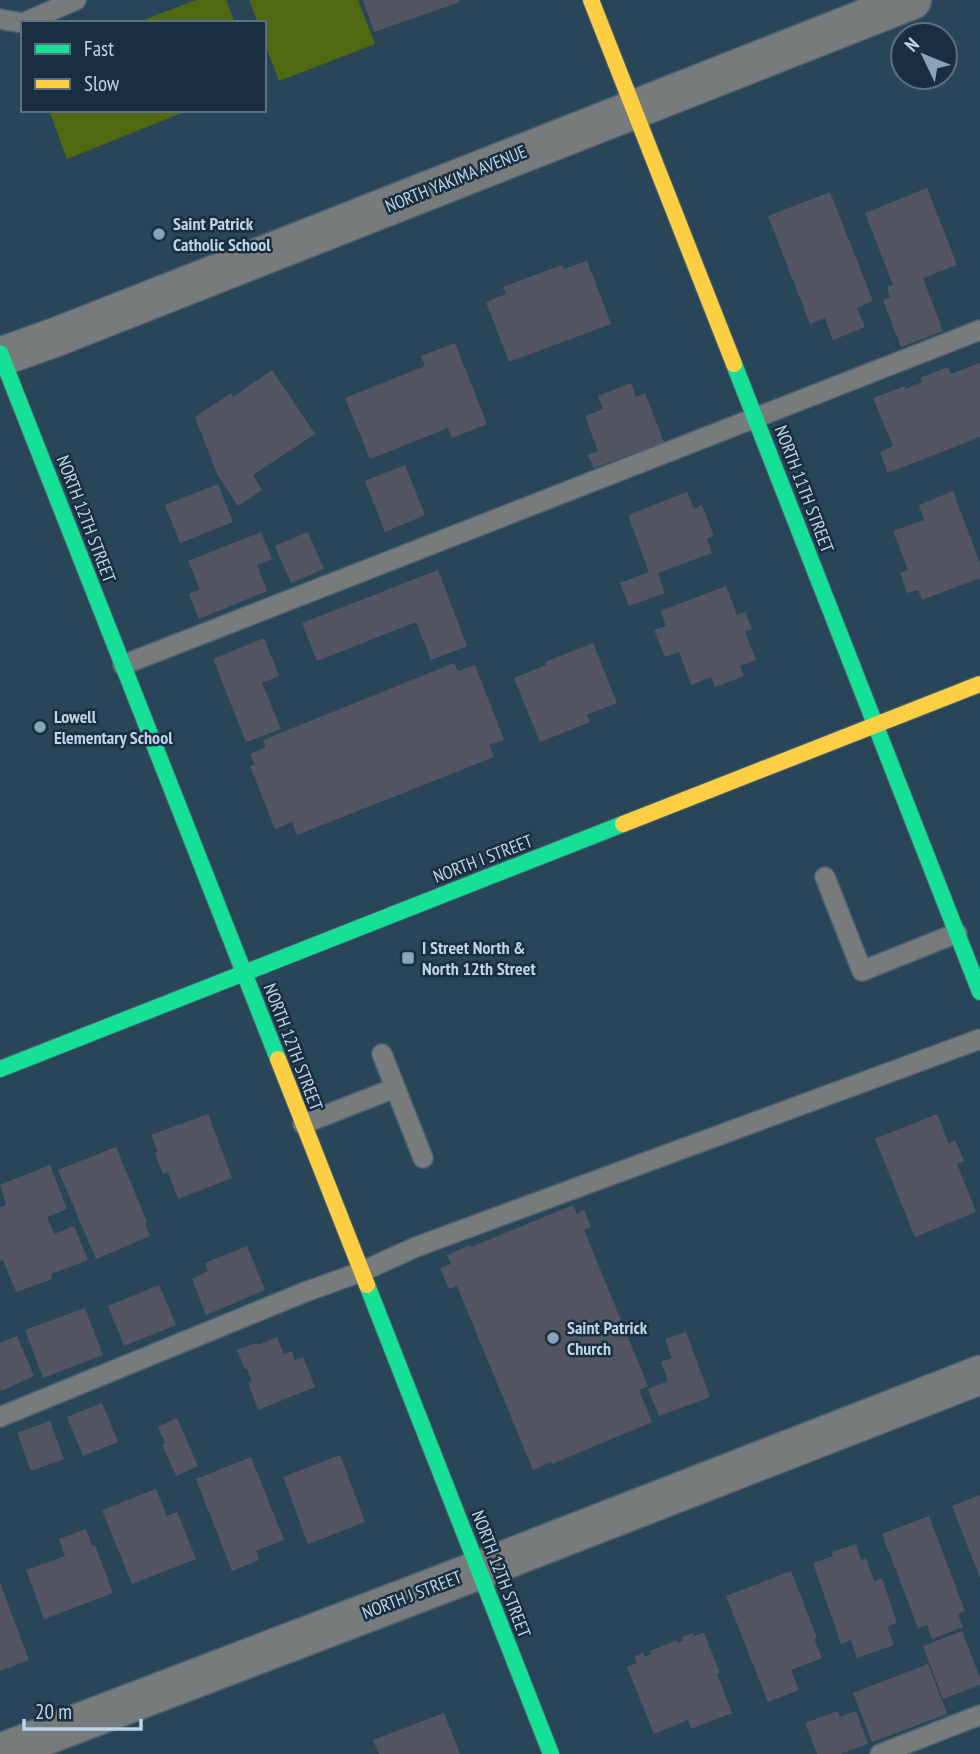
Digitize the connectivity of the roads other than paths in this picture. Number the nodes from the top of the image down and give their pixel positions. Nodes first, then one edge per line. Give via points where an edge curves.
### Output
1 (76, 0) edge
2 (591, 0) edge
3 (912, 0) edge
4 (0, 19) edge
5 (28, 21) edge
6 (21, 23) edge
7 (634, 109) junction
8 (980, 330) edge
9 (0, 356) edge
10 (756, 418) junction
11 (123, 665) junction
12 (980, 684) edge
13 (876, 725) junction
14 (825, 877) dead end
15 (957, 933) junction
16 (244, 974) junction
17 (980, 992) edge
18 (980, 1039) edge
19 (382, 1054) dead end
20 (0, 1069) edge
21 (396, 1088) junction
22 (303, 1124) junction
23 (423, 1158) dead end
24 (361, 1272) junction
25 (980, 1375) edge
26 (0, 1417) edge
27 (479, 1570) junction
28 (980, 1715) edge
29 (0, 1753) edge
30 (551, 1754) edge
31 (880, 1754) edge

1 - 5 lane
2 - 7 street, NORTH 11TH STREET
3 - 7 street, NORTH YAKIMA AVENUE
4 - 6 lane
7 - 9 street, NORTH YAKIMA AVENUE
7 - 10 street, NORTH 11TH STREET
8 - 10 lane
9 - 11 street, NORTH 12TH STREET
10 - 11 lane
10 - 13 street, NORTH 11TH STREET
11 - 16 street, NORTH 12TH STREET
12 - 13 street, NORTH I STREET
13 - 15 street, NORTH 11TH STREET
13 - 16 street, NORTH I STREET
14 - 15 lane via 862,971
15 - 17 street, NORTH 11TH STREET
16 - 20 street, NORTH I STREET
16 - 22 street, NORTH 12TH STREET
18 - 24 lane via 416,1247
19 - 21 lane
21 - 22 lane
21 - 23 lane
22 - 24 street, NORTH 12TH STREET
24 - 26 lane
24 - 27 street, NORTH 12TH STREET
25 - 27 street, NORTH J STREET
27 - 29 street, NORTH J STREET
27 - 30 street, NORTH 12TH STREET
28 - 31 lane

